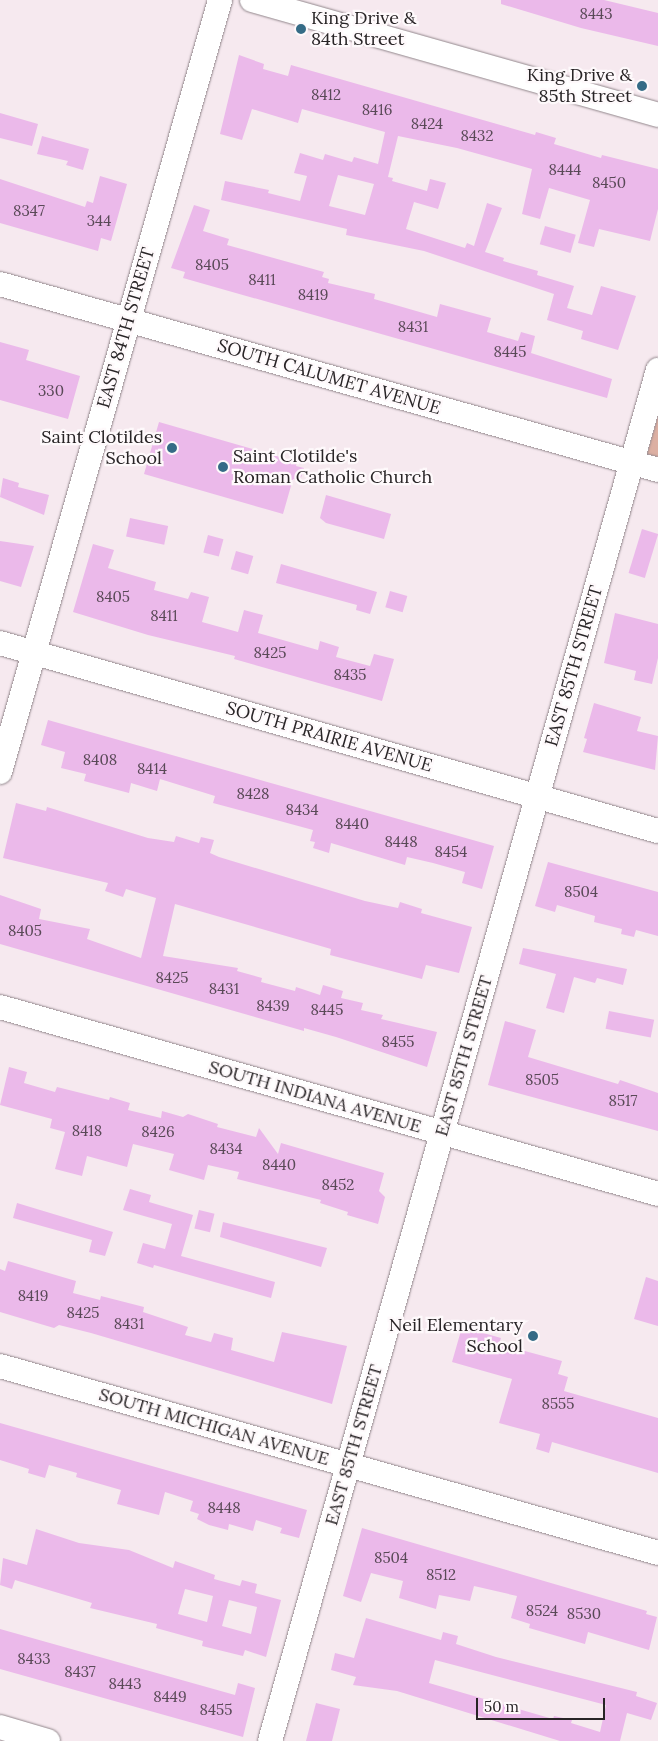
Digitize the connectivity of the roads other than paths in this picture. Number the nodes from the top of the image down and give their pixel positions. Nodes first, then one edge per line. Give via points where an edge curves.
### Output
1 (220, 0) edge
2 (252, 0) edge
3 (658, 115) edge
4 (0, 284) edge
5 (129, 320) junction
6 (658, 370) edge
7 (632, 463) junction
8 (658, 470) edge
9 (0, 643) edge
10 (34, 653) junction
11 (0, 772) edge
12 (537, 797) junction
13 (658, 831) edge
14 (0, 1007) edge
15 (442, 1133) junction
16 (658, 1194) edge
17 (0, 1366) edge
18 (348, 1465) junction
19 (658, 1553) edge
20 (0, 1728) edge
21 (48, 1741) edge
22 (270, 1741) edge

1 - 5 street, EAST 84TH STREET
2 - 3 street
4 - 5 street, SOUTH CALUMET AVENUE
5 - 7 street, SOUTH CALUMET AVENUE
5 - 10 street, EAST 84TH STREET
6 - 7 street, EAST 85TH STREET
7 - 8 street, SOUTH CALUMET AVENUE
7 - 12 street, EAST 85TH STREET
9 - 10 street, SOUTH PRAIRIE AVENUE
10 - 11 street, EAST 84TH STREET
10 - 12 street, SOUTH PRAIRIE AVENUE
12 - 13 street, SOUTH PRAIRIE AVENUE
12 - 15 street, EAST 85TH STREET
14 - 15 street, SOUTH INDIANA AVENUE
15 - 16 street, SOUTH INDIANA AVENUE
15 - 18 street, EAST 85TH STREET
17 - 18 street, SOUTH MICHIGAN AVENUE
18 - 19 street, SOUTH MICHIGAN AVENUE
18 - 22 street, EAST 85TH STREET
20 - 21 street

